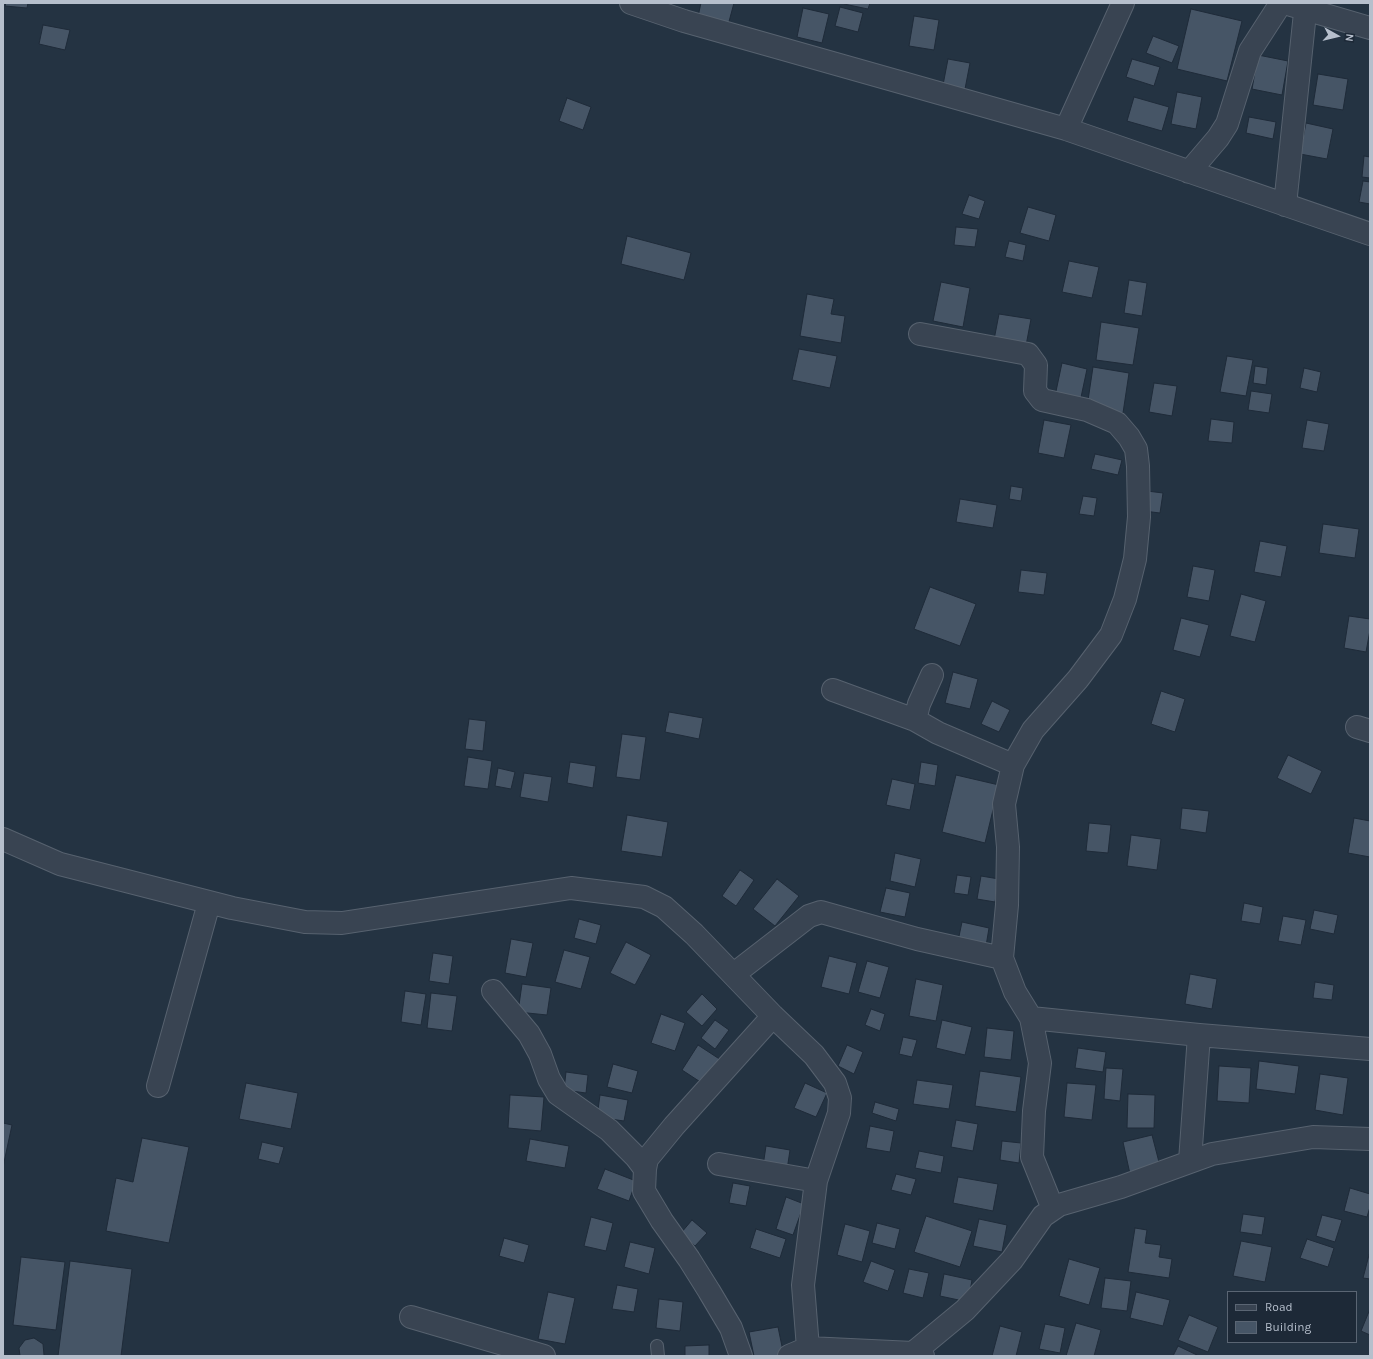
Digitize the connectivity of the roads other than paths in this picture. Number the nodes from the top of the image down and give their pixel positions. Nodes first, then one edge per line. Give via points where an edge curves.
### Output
1 (631, 3) edge
2 (1123, 3) edge
3 (1281, 3) edge
4 (1306, 6) edge
5 (1370, 28) edge
6 (1066, 129) junction
7 (1189, 172) junction
8 (1285, 205) junction
9 (1370, 234) edge
10 (920, 334) dead end
11 (932, 674) dead end
12 (833, 690) dead end
13 (914, 720) junction
14 (1013, 764) junction
15 (3, 839) edge
16 (209, 903) junction
17 (1002, 958) junction
18 (734, 974) junction
19 (493, 991) dead end
20 (773, 1016) junction
21 (1031, 1018) junction
22 (1199, 1035) junction
23 (1370, 1049) edge
24 (158, 1086) dead end
25 (1370, 1139) edge
26 (1190, 1161) junction
27 (719, 1164) dead end
28 (645, 1168) junction
29 (816, 1181) junction
30 (1054, 1209) junction
31 (411, 1317) dead end
32 (798, 1352) edge
33 (918, 1355) edge
34 (544, 1356) edge
35 (741, 1356) edge

1 - 6 street via 684,21
2 - 6 street
3 - 4 street
3 - 7 street via 1250,51 1227,124
4 - 5 street
4 - 8 street
6 - 7 street
7 - 8 street
8 - 9 street
10 - 14 street via 1028,354 1036,365 1035,391 1042,400 1087,410 1117,423 1136,450 1139,517 1135,559 1126,599 1111,635 1078,679 1033,730
11 - 13 street
12 - 13 street
13 - 14 street via 938,733
14 - 17 street via 1004,804 1008,847
15 - 16 street via 60,864
16 - 18 street via 305,922 342,923 571,888 612,892 644,897 664,906
16 - 24 street
17 - 18 street via 917,939 821,912 809,916
17 - 21 street via 1014,992
18 - 20 street
19 - 28 street via 529,1034 558,1094 609,1130
20 - 28 street via 646,1159
20 - 29 street via 814,1055 835,1083 840,1098 839,1113
21 - 22 street
21 - 30 street via 1040,1063 1032,1157
22 - 23 street
22 - 26 street
25 - 26 street via 1313,1137 1212,1154
26 - 30 street via 1121,1187 1059,1205
27 - 29 street
28 - 35 street via 644,1191 709,1291 730,1328
29 - 32 street via 803,1285
30 - 33 street via 1043,1216 1012,1260
31 - 34 street
32 - 33 street

